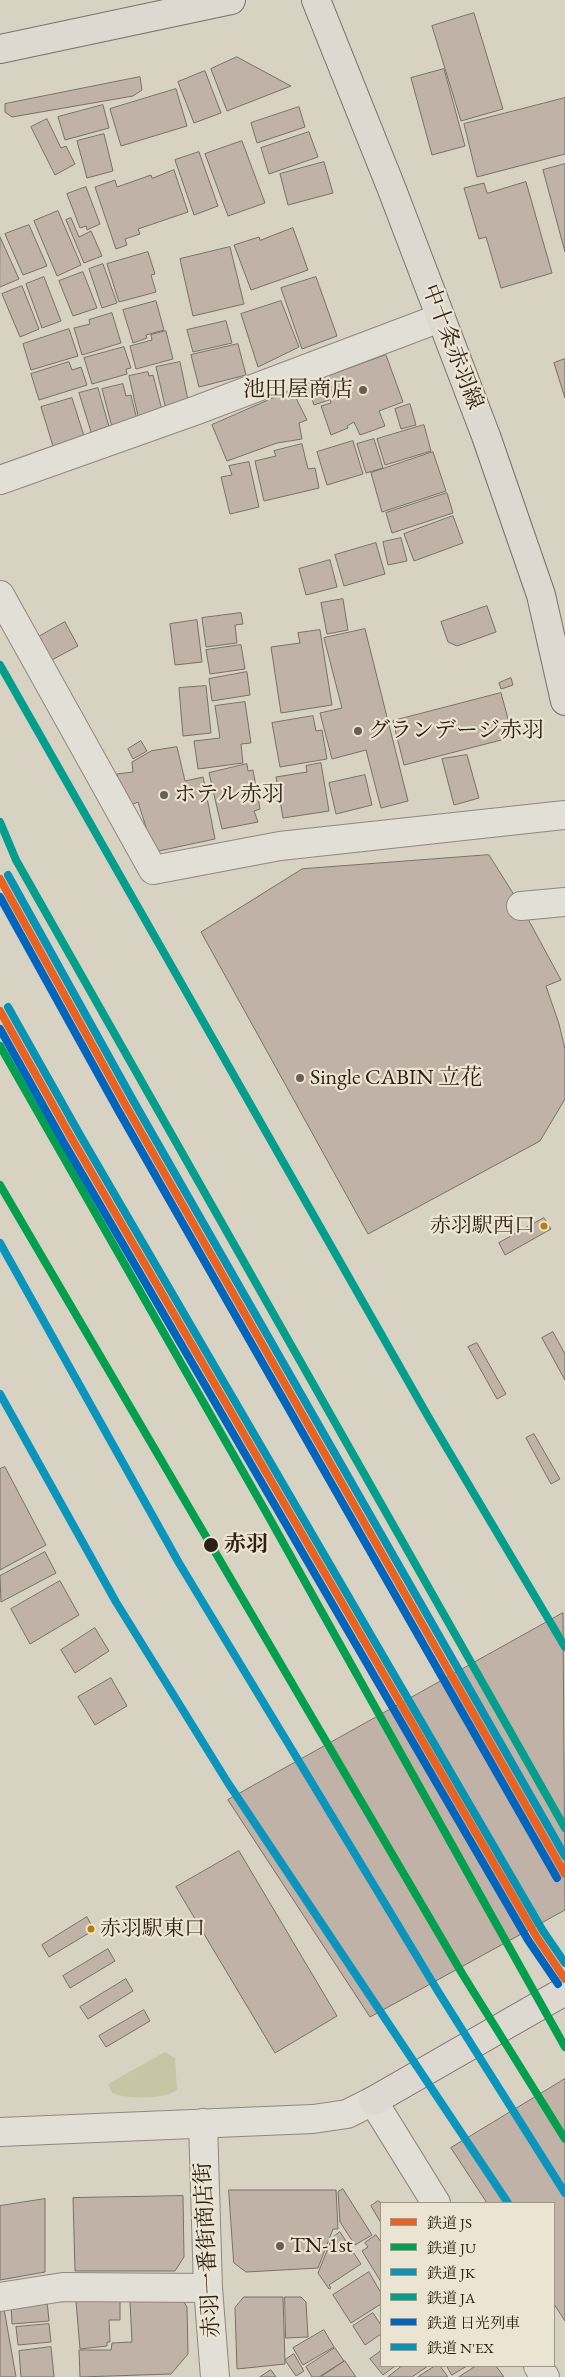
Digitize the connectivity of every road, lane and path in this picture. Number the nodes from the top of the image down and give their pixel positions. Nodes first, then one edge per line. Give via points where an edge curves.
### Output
1 (231, 0) edge
2 (316, 0) edge
3 (0, 49) edge
4 (440, 318) junction
5 (0, 480) edge
6 (0, 595) edge
7 (565, 701) edge
8 (565, 815) edge
9 (565, 902) edge
10 (521, 906) dead end
11 (565, 1991) edge
12 (373, 2101) junction
13 (203, 2123) junction
14 (0, 2132) edge
15 (435, 2202) edge
16 (208, 2288) junction
17 (0, 2297) edge
18 (214, 2377) edge

1 - 3 main road
2 - 4 main road, 中十条赤羽線 via 392,187
4 - 5 street
4 - 7 main road, 中十条赤羽線 via 486,436 541,595
6 - 8 street via 153,870 280,846
9 - 10 street
11 - 12 main road
12 - 13 street via 347,2114 330,2118
12 - 15 street
13 - 14 street
13 - 16 street, 赤羽一番街商店街
16 - 17 street via 64,2288
16 - 18 street, 赤羽一番街商店街

